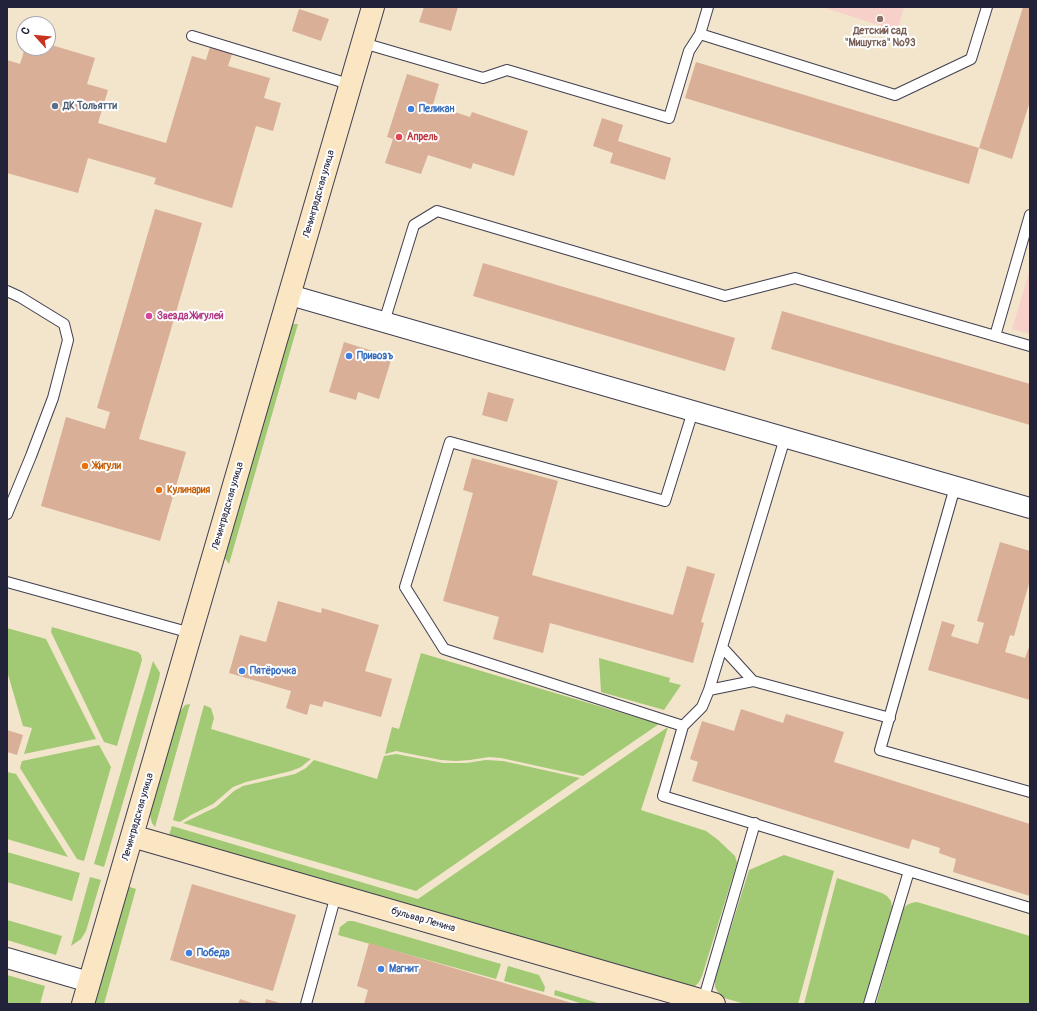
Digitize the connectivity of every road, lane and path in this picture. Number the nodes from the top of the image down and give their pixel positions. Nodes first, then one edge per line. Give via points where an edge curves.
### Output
1 (373, 7) edge
2 (708, 7) edge
3 (987, 7) edge
4 (700, 34) junction
5 (192, 36) dead end
6 (362, 43) junction
7 (339, 81) dead end
8 (1030, 216) edge
9 (7, 291) edge
10 (290, 294) junction
11 (384, 322) junction
12 (995, 336) junction
13 (1030, 346) edge
14 (693, 411) junction
15 (785, 438) junction
16 (955, 487) junction
17 (1029, 506) edge
18 (7, 514) edge
19 (7, 582) edge
20 (191, 633) junction
21 (722, 647) junction
22 (753, 681) junction
23 (709, 690) junction
24 (890, 718) junction
25 (683, 726) junction
26 (1030, 792) edge
27 (755, 824) junction
28 (132, 836) junction
29 (909, 871) junction
30 (336, 895) junction
31 (1030, 908) edge
32 (7, 958) edge
33 (89, 982) junction
34 (709, 1002) edge
35 (83, 1004) edge
36 (306, 1004) edge
37 (869, 1004) edge

1 - 6 street, Ленинградская улица
2 - 4 lane
3 - 4 lane via 971,59 895,95
4 - 6 lane via 689,51 669,118 507,70 483,78
5 - 7 lane
6 - 10 street, Ленинградская улица
8 - 12 lane
9 - 18 lane via 64,324 68,340 53,398
10 - 11 street
10 - 20 street, Ленинградская улица
11 - 12 lane via 414,225 437,211 724,296 795,278
11 - 14 street
12 - 13 lane
14 - 15 street
14 - 25 lane via 665,501 450,442 405,588 444,649
15 - 16 street
15 - 21 lane
16 - 17 street
16 - 24 lane
19 - 20 lane
20 - 28 street, Ленинградская улица
21 - 22 lane
21 - 23 lane
22 - 23 lane
22 - 24 lane
23 - 25 lane via 702,707
24 - 26 lane via 880,750
25 - 27 lane via 663,796
27 - 29 lane
27 - 34 lane
28 - 30 street, бульвар Ленина
28 - 33 street, Ленинградская улица
29 - 31 lane
29 - 37 lane
30 - 34 street, бульвар Ленина
30 - 36 lane
32 - 33 street
33 - 35 street, Ленинградская улица

